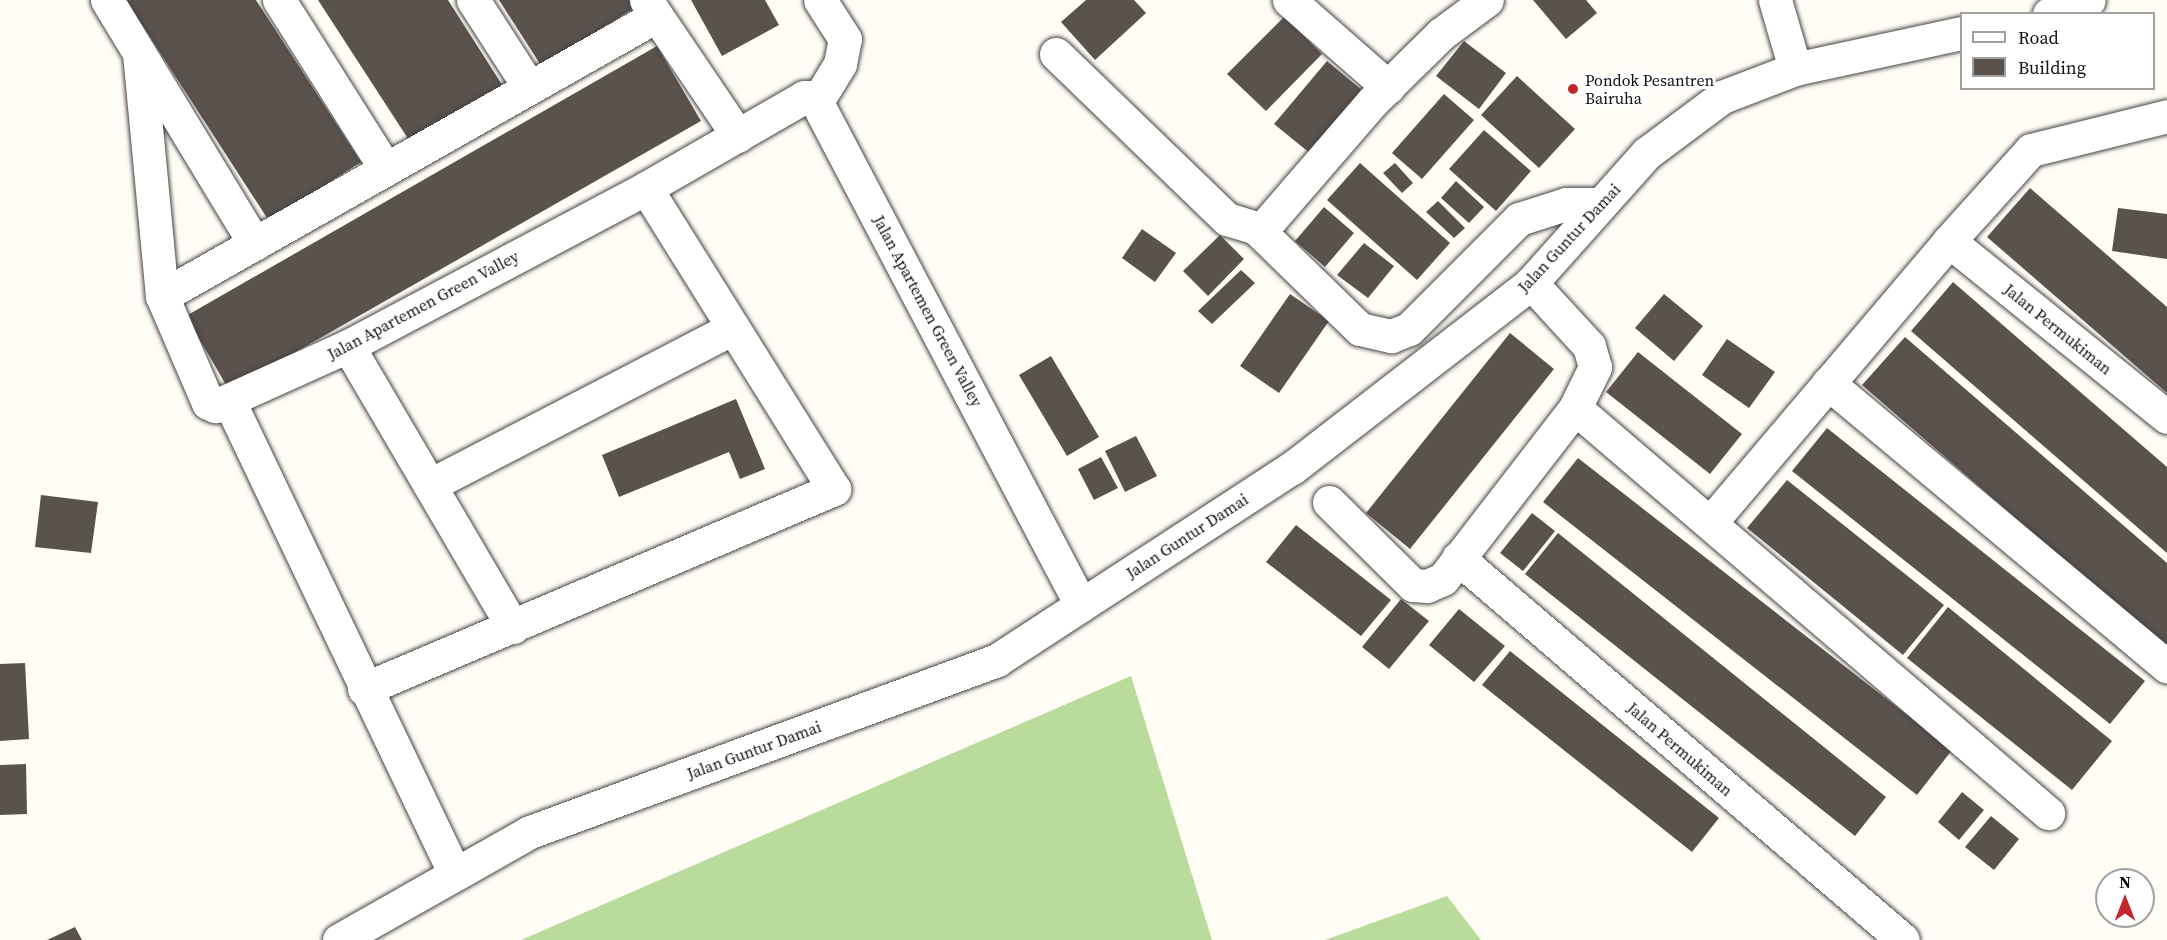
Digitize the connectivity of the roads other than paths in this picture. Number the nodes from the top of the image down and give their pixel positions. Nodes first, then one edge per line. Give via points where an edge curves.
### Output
1 (107, 0) edge
2 (279, 0) edge
3 (473, 0) edge
4 (820, 0) edge
5 (1289, 0) edge
6 (1487, 0) edge
7 (1775, 0) edge
8 (2089, 0) edge
9 (651, 8) edge
10 (2055, 12) edge
11 (1960, 33) edge
12 (139, 53) junction
13 (1056, 54) dead end
14 (1795, 69) junction
15 (529, 87) junction
16 (1388, 87) junction
17 (818, 100) junction
18 (2167, 116) edge
19 (738, 136) junction
20 (386, 169) junction
21 (646, 188) junction
22 (1601, 204) junction
23 (1256, 228) junction
24 (1949, 241) junction
25 (255, 244) junction
26 (1531, 283) junction
27 (162, 296) junction
28 (733, 328) junction
29 (348, 346) junction
30 (1828, 383) junction
31 (230, 403) junction
32 (1575, 408) junction
33 (2167, 417) edge
34 (430, 485) junction
35 (1329, 502) dead end
36 (1710, 523) junction
37 (1458, 558) junction
38 (1081, 605) junction
39 (513, 627) junction
40 (2167, 666) edge
41 (364, 689) junction
42 (2048, 813) dead end
43 (455, 874) junction
44 (339, 940) edge
45 (1903, 940) edge

1 - 12 street
2 - 20 street
3 - 15 street
4 - 17 street via 845,39 840,64
5 - 16 street
6 - 16 street via 1441,34
7 - 14 street
8 - 10 street
9 - 15 street
9 - 19 street
11 - 14 street, Jalan Guntur Damai
12 - 25 street
12 - 27 street
13 - 23 street via 1227,219
14 - 22 street, Jalan Guntur Damai via 1722,97 1647,153
15 - 20 street
16 - 23 street via 1265,226
17 - 19 street, Jalan Apartemen Green Valley via 804,97
17 - 38 street, Jalan Apartemen Green Valley
18 - 24 street via 2031,150
19 - 21 street, Jalan Apartemen Green Valley
20 - 25 street
21 - 28 street
21 - 29 street, Jalan Apartemen Green Valley
22 - 23 street via 1566,204 1519,219 1409,329 1390,336 1360,329
22 - 26 street, Jalan Guntur Damai
24 - 30 street
24 - 33 street, Jalan Permukiman
25 - 27 street
26 - 32 street via 1589,346 1595,367
26 - 38 street, Jalan Guntur Damai via 1292,468
27 - 31 street via 208,403
28 - 34 street
28 - 39 street via 834,489
29 - 31 street, Jalan Apartemen Green Valley
29 - 34 street
30 - 36 street
30 - 40 street
31 - 41 street
32 - 36 street
32 - 37 street
34 - 39 street
35 - 37 street via 1413,585 1427,586 1443,579
36 - 42 street
37 - 45 street, Jalan Permukiman
38 - 43 street, Jalan Guntur Damai via 997,660 530,832
39 - 41 street
41 - 43 street
43 - 44 street, Jalan Guntur Damai

